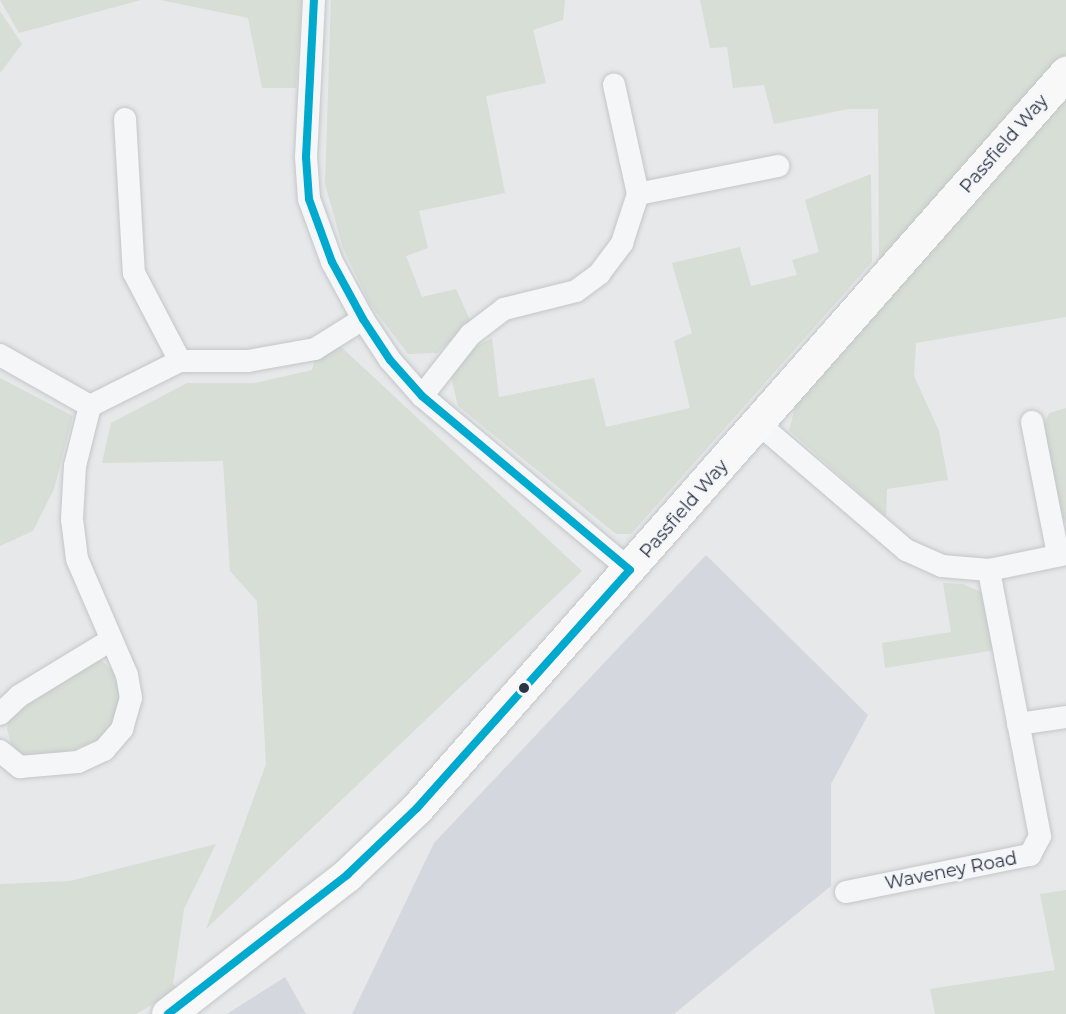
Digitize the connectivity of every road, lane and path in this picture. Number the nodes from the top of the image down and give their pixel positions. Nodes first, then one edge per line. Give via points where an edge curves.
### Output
1 (314, 0) edge
2 (1066, 73) edge
3 (614, 85) dead end
4 (125, 119) dead end
5 (778, 166) dead end
6 (638, 194) junction
7 (363, 319) junction
8 (0, 355) edge
9 (180, 361) junction
10 (422, 396) junction
11 (90, 406) junction
12 (1032, 422) dead end
13 (759, 424) junction
14 (1062, 554) edge
15 (630, 570) junction
16 (988, 570) junction
17 (109, 641) junction
18 (0, 714) edge
19 (1066, 717) edge
20 (1018, 724) junction
21 (0, 751) edge
22 (846, 892) dead end
23 (168, 1014) edge

1 - 7 street via 306,157 309,199 332,262
2 - 13 street, Passfield Way
3 - 6 street
4 - 9 street via 134,273
5 - 6 street
6 - 10 street via 622,243 599,274 576,291 504,309 470,335
7 - 9 street via 315,349 248,361
7 - 10 street via 390,360
8 - 11 street
9 - 11 street
10 - 15 street
11 - 17 street via 75,466 72,519 78,559
12 - 14 street
13 - 15 street, Passfield Way
13 - 16 street via 906,550 942,566
14 - 16 street
15 - 23 street, Passfield Way via 417,808 328,890
16 - 20 street, Waveney Road
17 - 18 street via 19,696
17 - 21 street via 127,675 131,698 122,729 104,750 78,762 20,767
19 - 20 street
20 - 22 street, Waveney Road via 1040,836 1030,855

